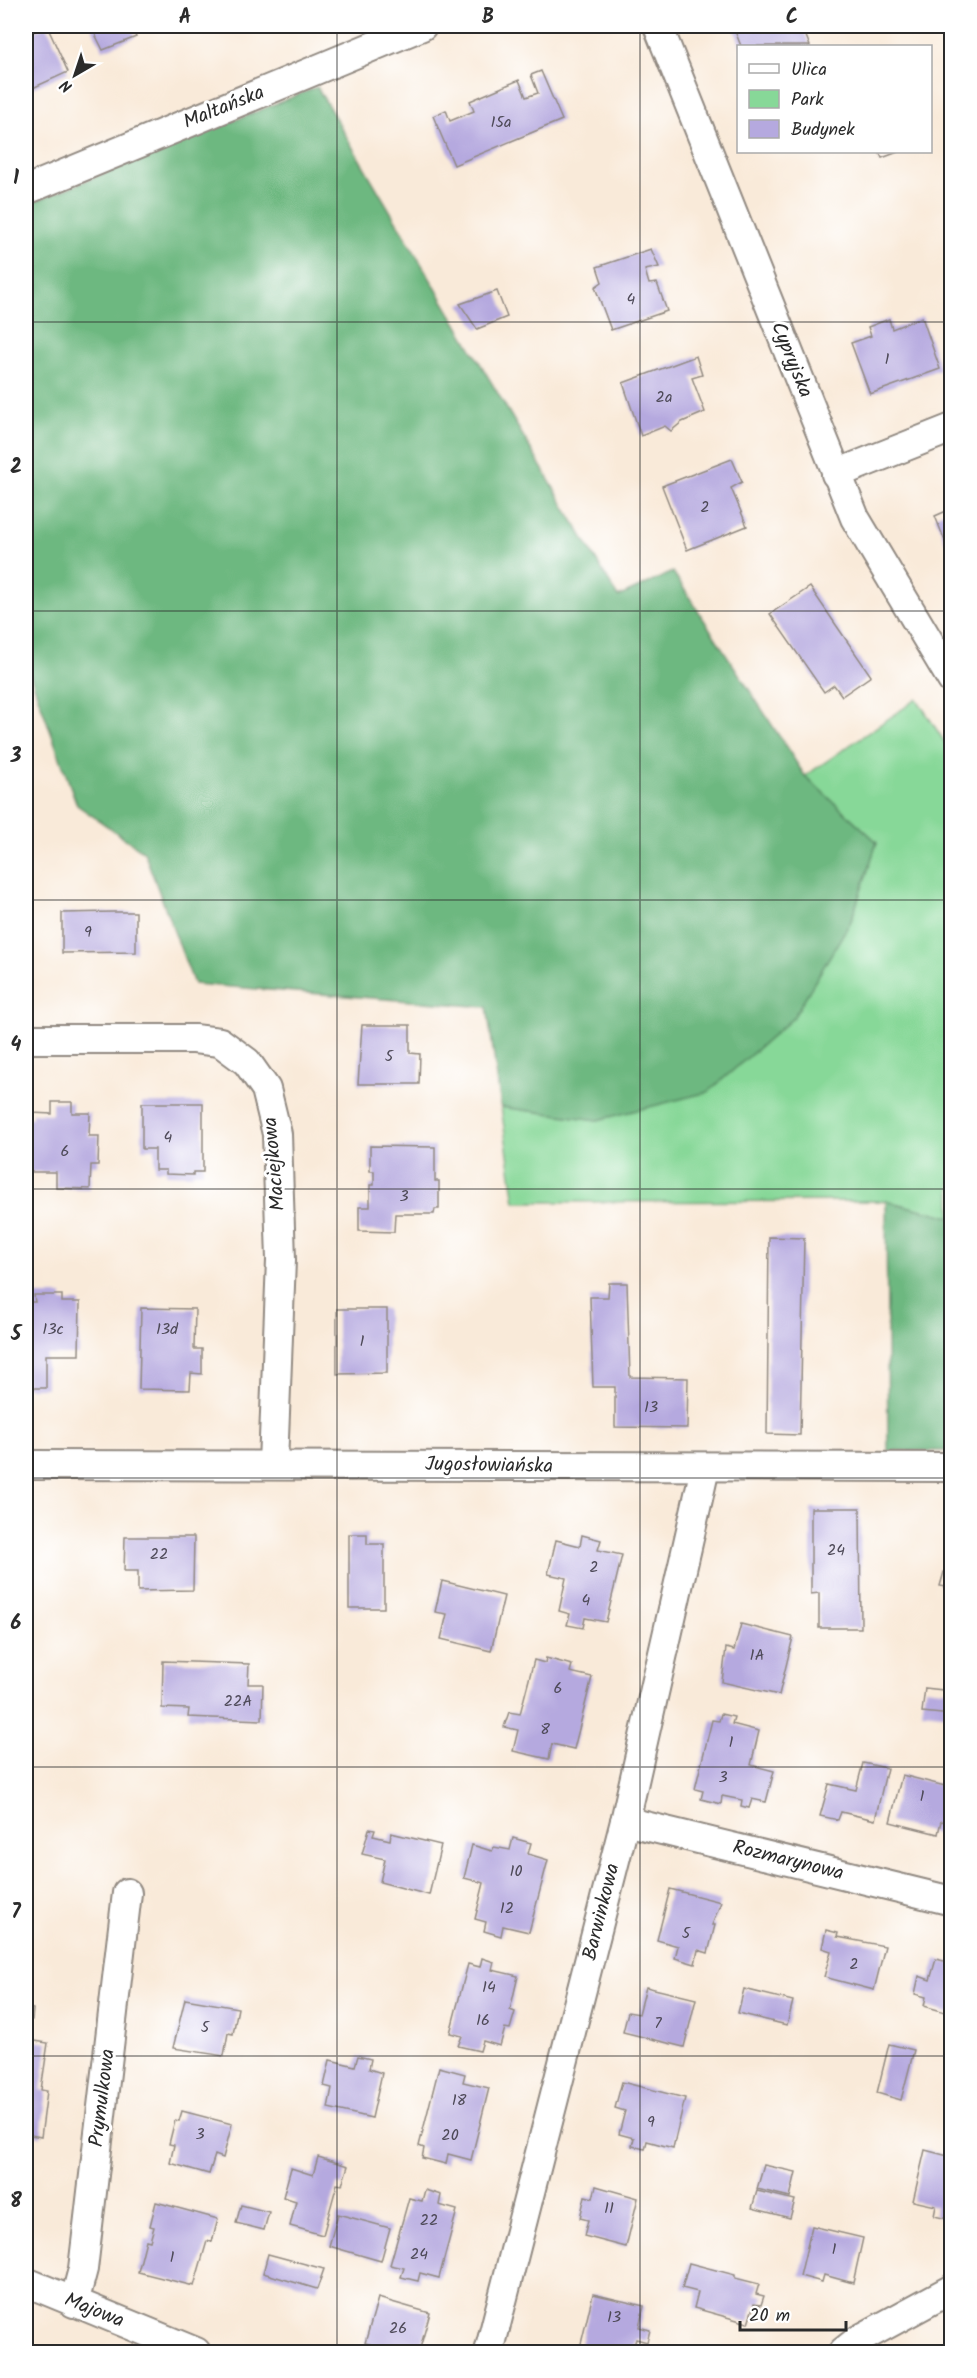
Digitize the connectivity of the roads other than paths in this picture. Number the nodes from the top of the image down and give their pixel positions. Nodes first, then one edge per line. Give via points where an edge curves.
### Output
1 (423, 26) edge
2 (658, 26) edge
3 (26, 190) edge
4 (951, 428) edge
5 (836, 474) junction
6 (951, 680) edge
7 (26, 1038) edge
8 (273, 1464) junction
9 (26, 1465) edge
10 (951, 1467) edge
11 (705, 1468) junction
12 (625, 1821) junction
13 (127, 1893) dead end
14 (951, 1901) edge
15 (26, 2282) edge
16 (951, 2289) edge
17 (74, 2302) junction
18 (196, 2352) edge
19 (489, 2352) edge
20 (843, 2352) edge

1 - 3 street, Maltańska
2 - 5 street, Cypryjska
4 - 5 street
5 - 6 street, Cypryjska via 855,518
7 - 8 street, Maciejkowa via 220,1042 247,1062 266,1089 277,1134 281,1260
8 - 9 street, Jugosłowiańska
8 - 11 street, Jugosłowiańska
10 - 11 street, Jugosłowiańska
11 - 12 street, Barwinkowa
12 - 14 street, Rozmarynowa
12 - 19 street, Barwinkowa
13 - 17 street, Prymulkowa via 83,2269
15 - 17 street, Majowa
16 - 20 street
17 - 18 street, Majowa

